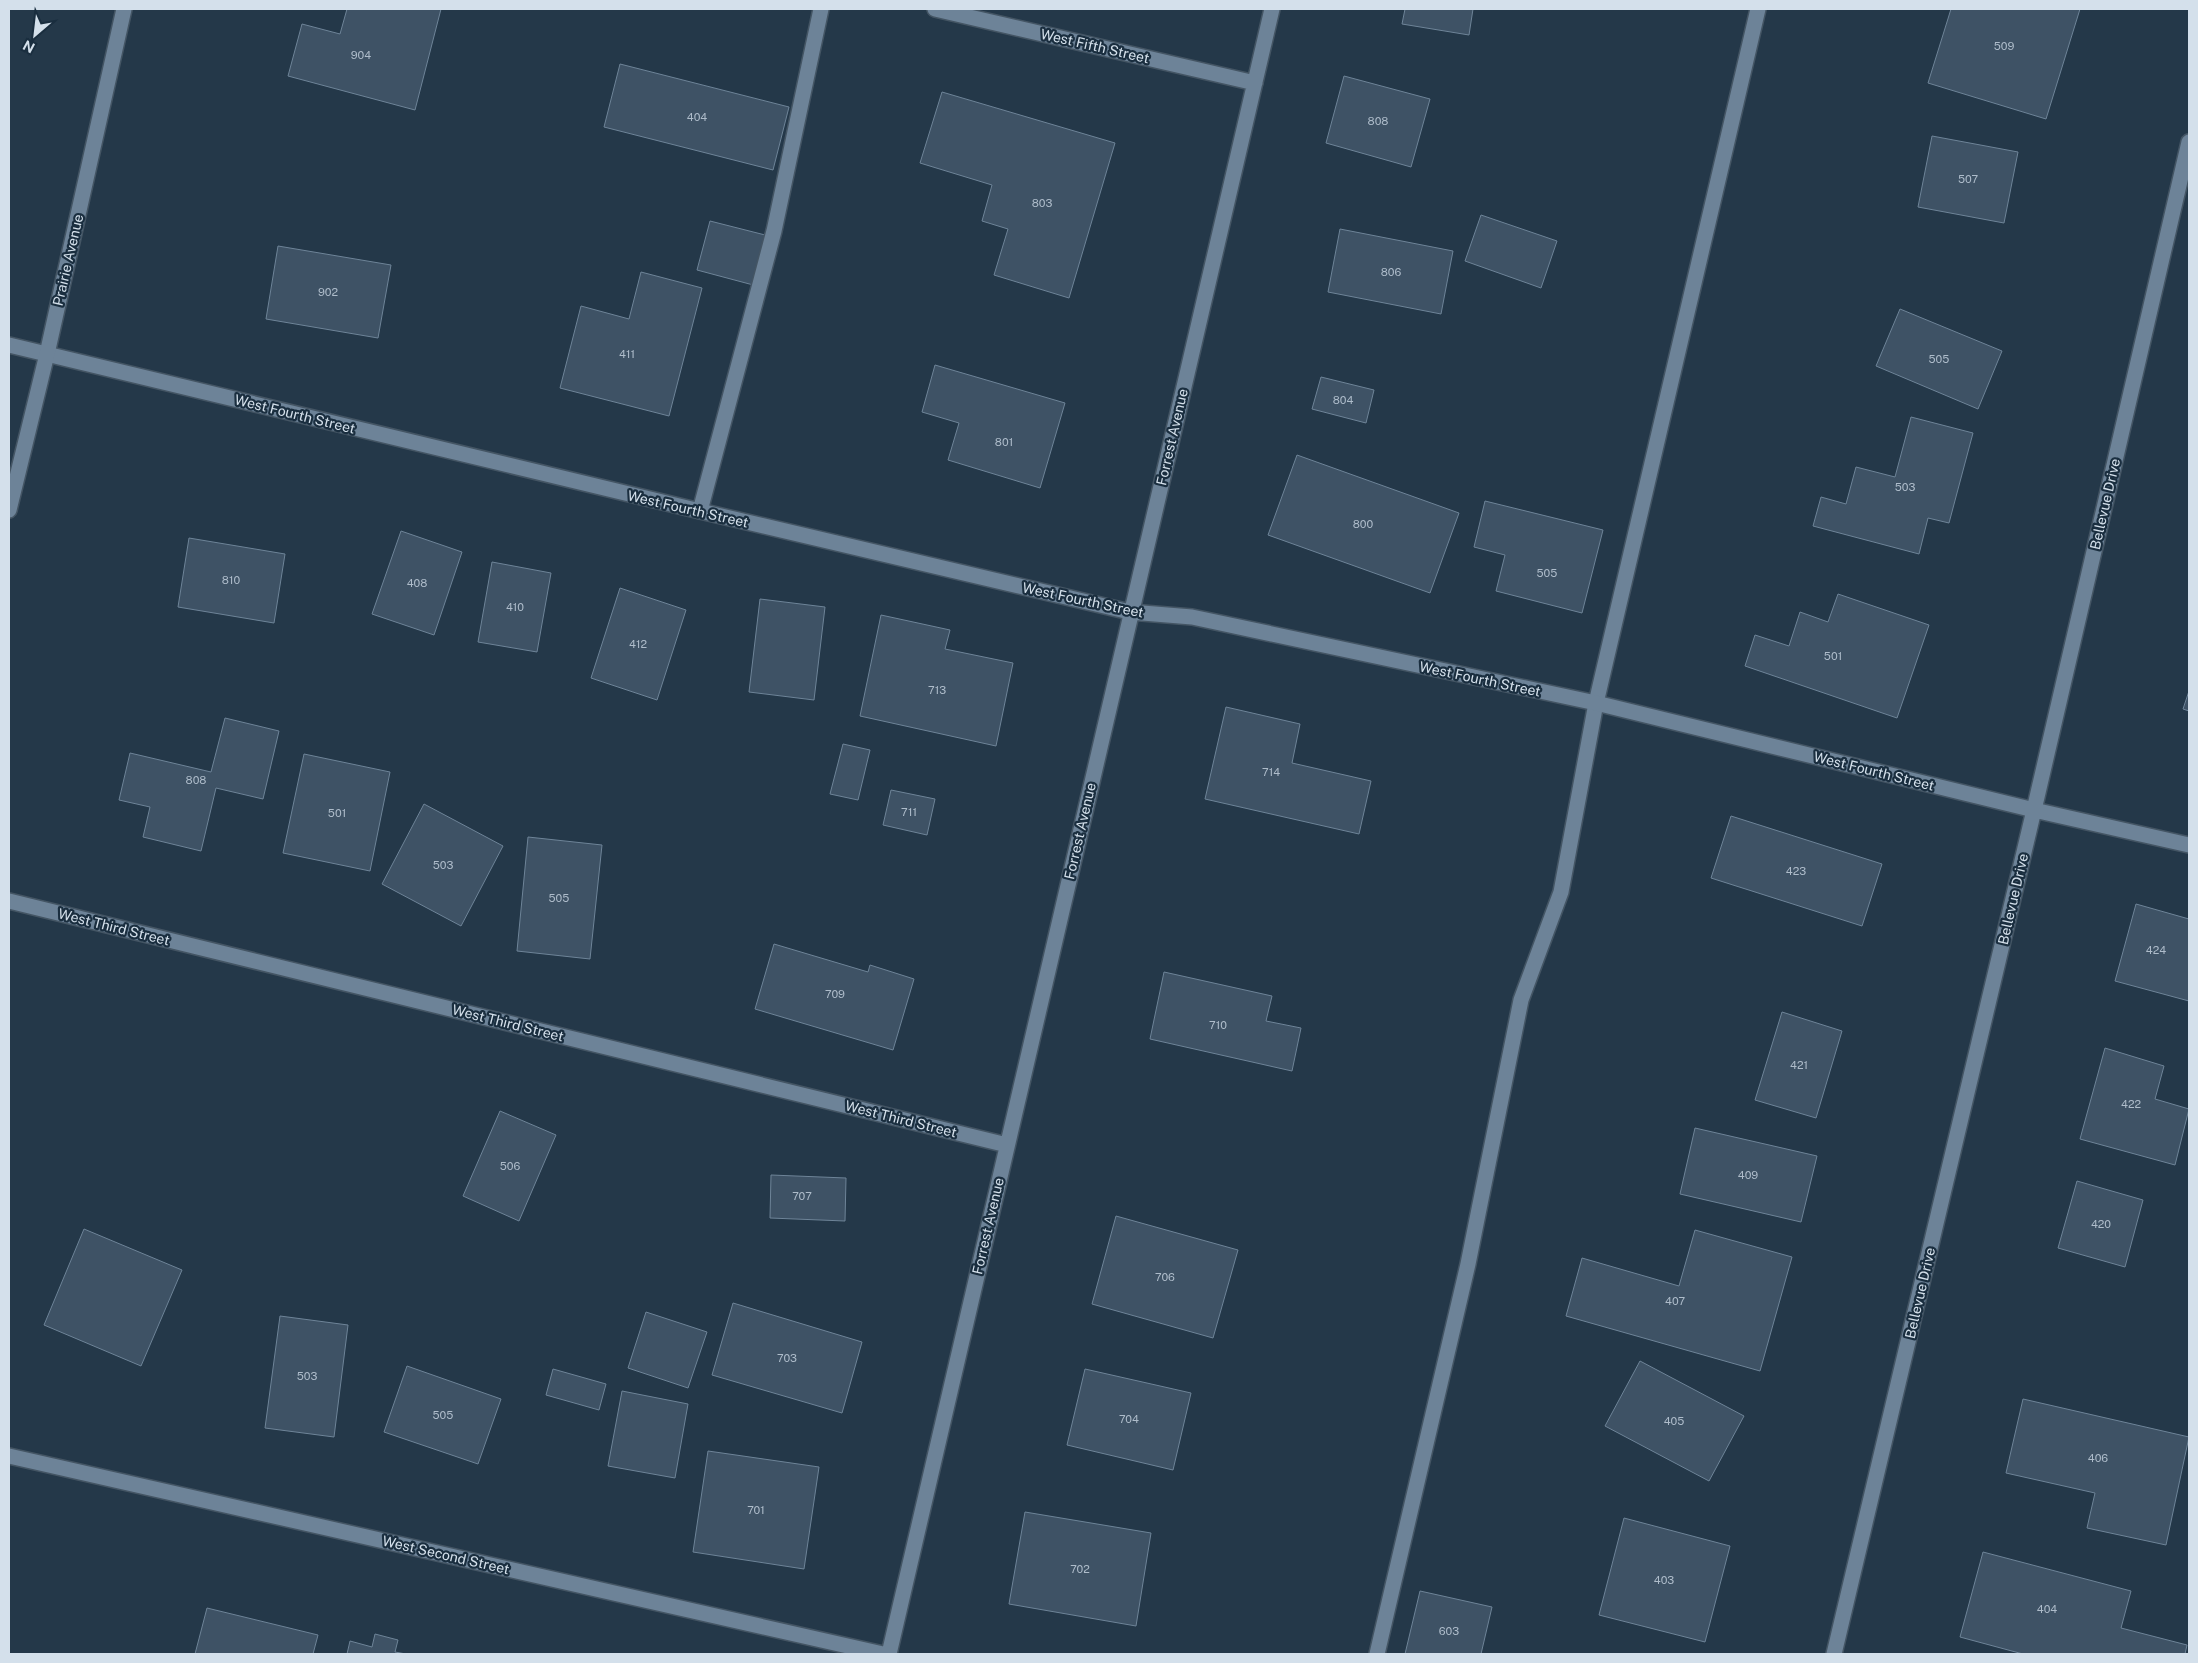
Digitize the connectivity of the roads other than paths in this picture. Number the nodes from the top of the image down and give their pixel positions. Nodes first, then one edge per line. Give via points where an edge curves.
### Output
1 (124, 9) edge
2 (821, 9) edge
3 (935, 9) edge
4 (1272, 9) edge
5 (1758, 9) edge
6 (1255, 83) junction
7 (2189, 142) edge
8 (9, 345) edge
9 (47, 354) junction
10 (9, 510) edge
11 (700, 511) junction
12 (1130, 612) junction
13 (1596, 703) junction
14 (2034, 810) junction
15 (2189, 845) edge
16 (9, 901) edge
17 (1007, 1145) junction
18 (9, 1456) edge
19 (883, 1654) edge
20 (889, 1654) edge
21 (1377, 1654) edge
22 (1834, 1654) edge

1 - 9 street, Prairie Avenue
2 - 11 street via 774,231
3 - 6 street, West Fifth Street
4 - 6 street, Forrest Avenue
5 - 13 street
6 - 12 street, Forrest Avenue
7 - 14 street, Bellevue Drive
8 - 9 street, West Fourth Street
9 - 10 street, Prairie Avenue
9 - 11 street, West Fourth Street
11 - 12 street, West Fourth Street
12 - 13 street, West Fourth Street via 1192,617
12 - 17 street, Forrest Avenue
13 - 14 street, West Fourth Street
13 - 21 street via 1561,892 1521,1000 1468,1264
14 - 15 street, West Fourth Street
14 - 22 street, Bellevue Drive
16 - 17 street, West Third Street
17 - 20 street, Forrest Avenue
18 - 19 street, West Second Street

